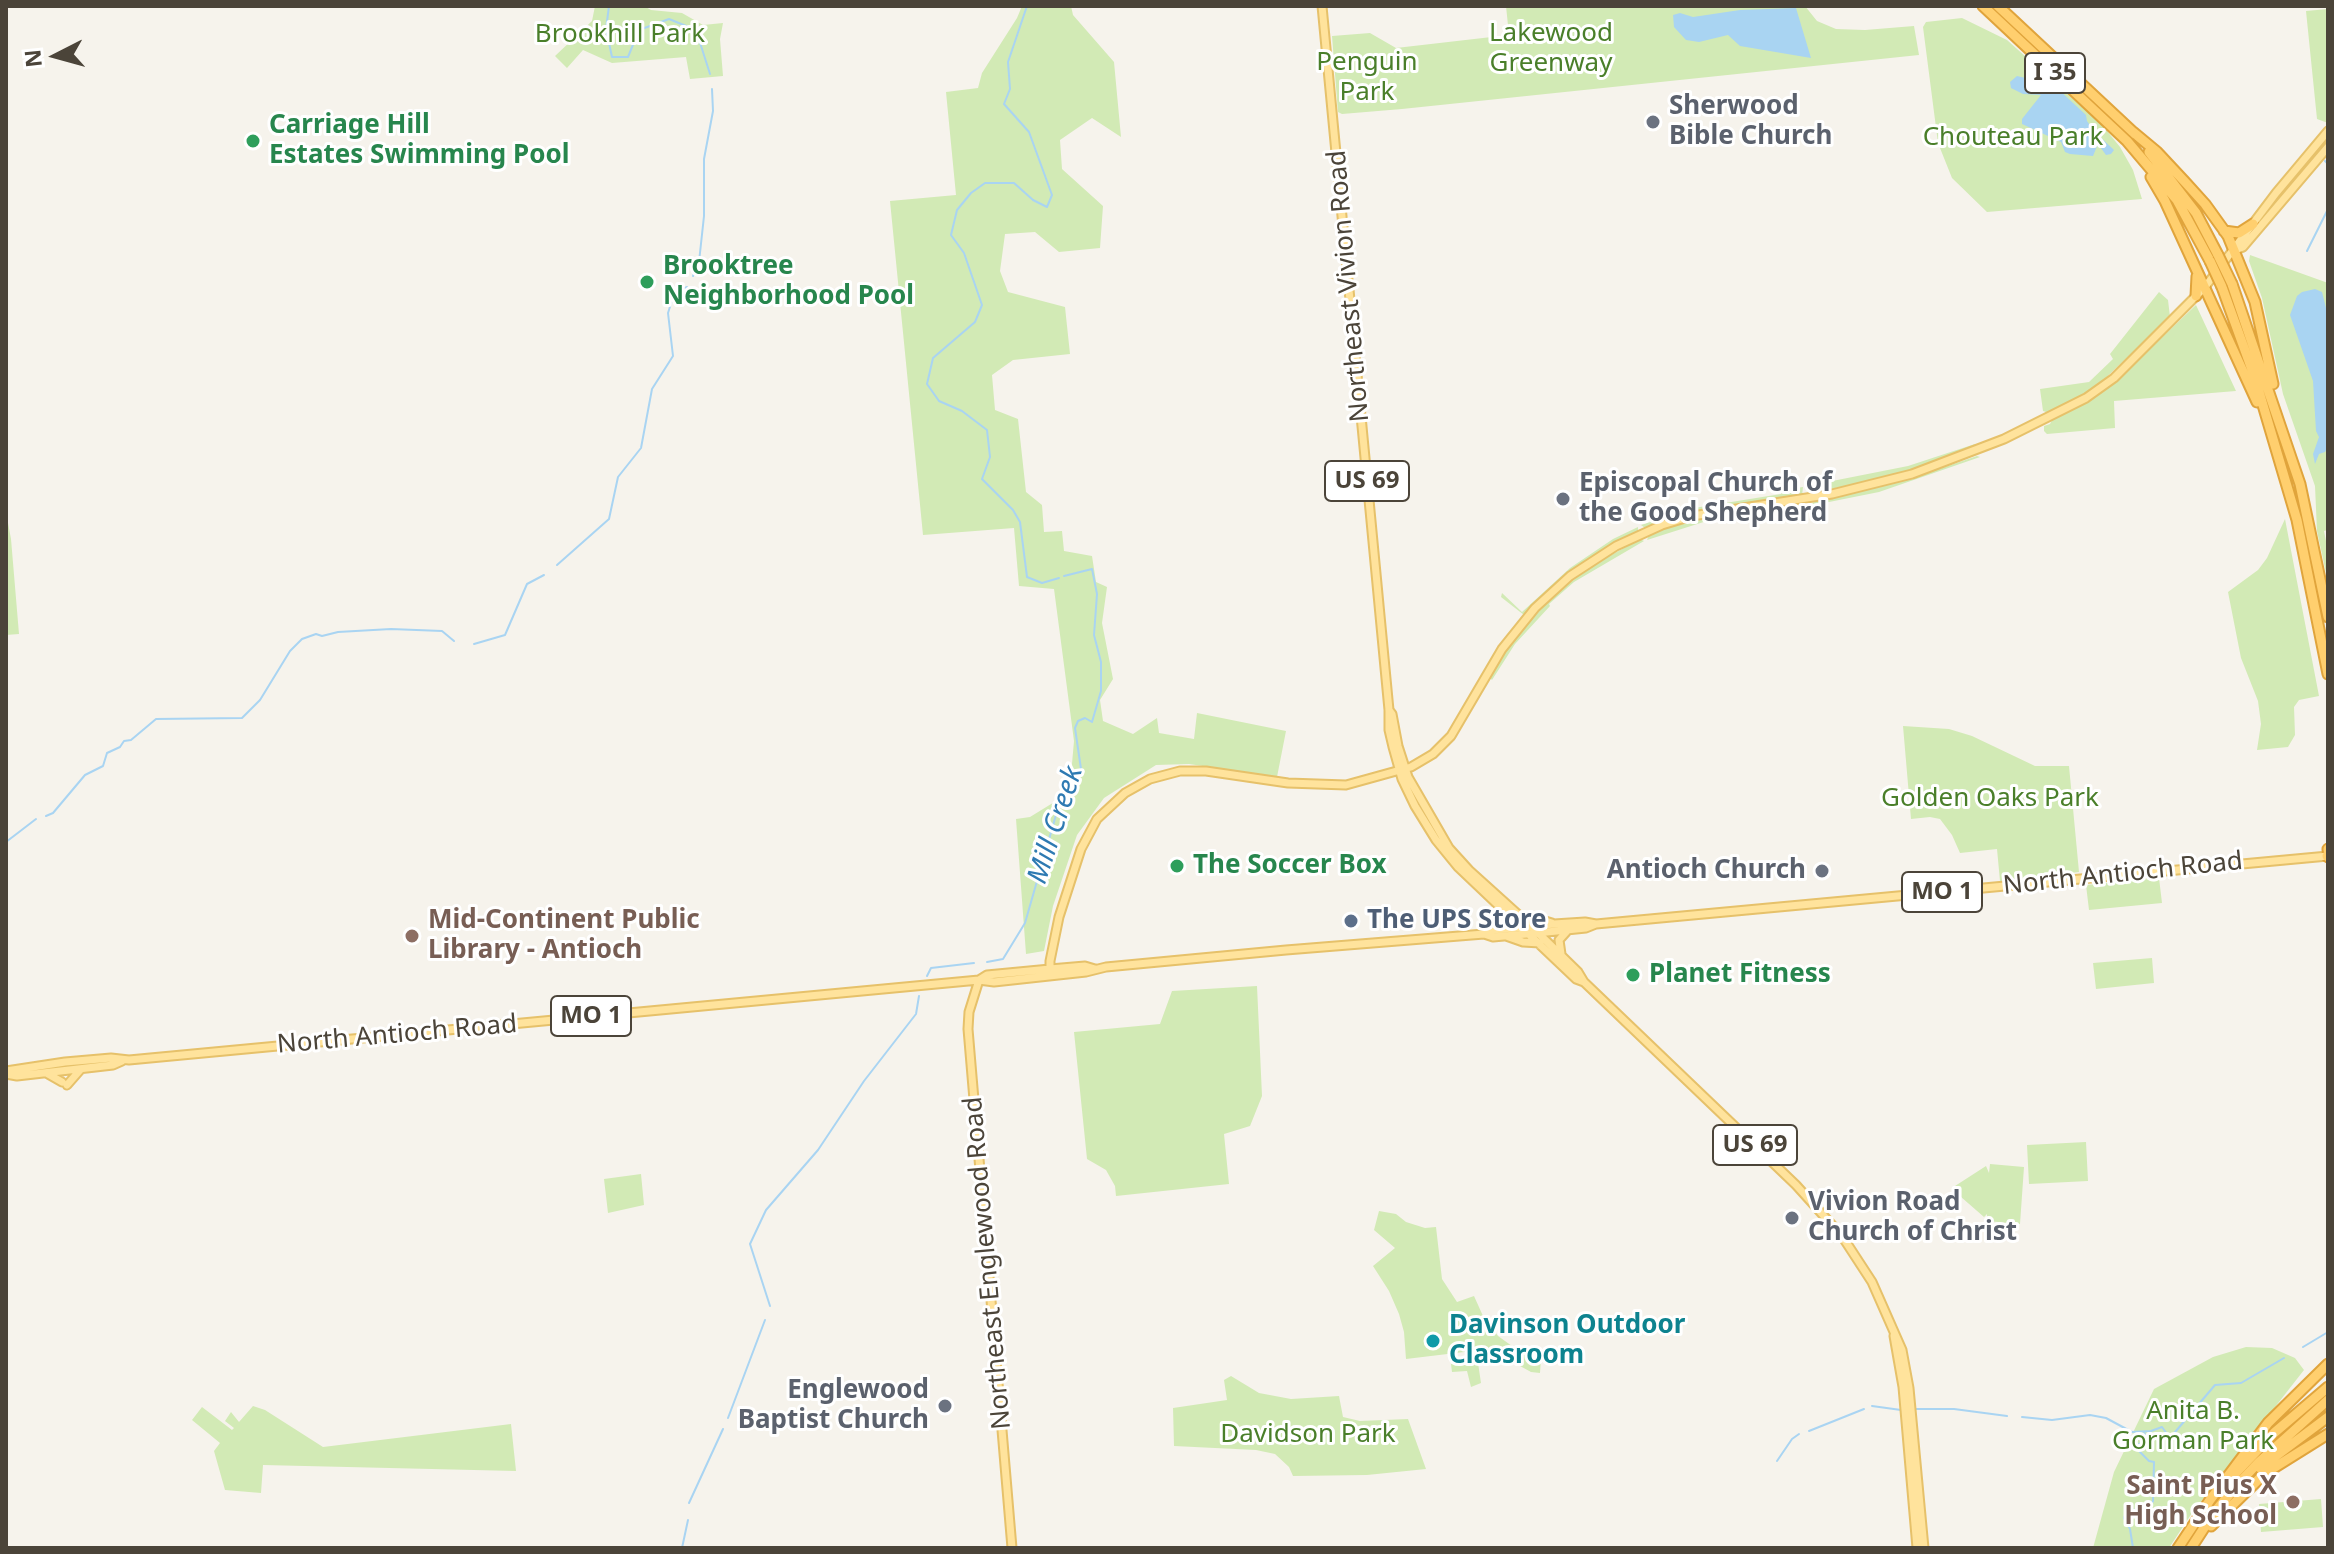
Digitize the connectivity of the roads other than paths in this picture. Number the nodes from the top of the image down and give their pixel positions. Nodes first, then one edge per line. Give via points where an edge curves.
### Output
1 (1322, 6) edge
2 (1983, 6) edge
3 (1998, 6) edge
4 (2328, 131) edge
5 (2133, 132) junction
6 (2127, 141) junction
7 (2328, 146) edge
8 (2253, 224) junction
9 (2224, 231) junction
10 (2239, 249) junction
11 (2214, 258) junction
12 (2197, 272) junction
13 (2227, 286) junction
14 (2205, 287) junction
15 (2195, 298) junction
16 (2214, 306) junction
17 (2281, 426) junction
18 (2276, 444) junction
19 (2328, 617) edge
20 (2328, 674) edge
21 (1401, 768) junction
22 (2326, 854) edge
23 (1500, 906) junction
24 (1521, 917) junction
25 (1554, 924) junction
26 (1596, 924) junction
27 (1530, 930) junction
28 (1568, 930) junction
29 (1488, 932) junction
30 (1504, 936) junction
31 (1540, 943) junction
32 (1567, 962) junction
33 (1050, 972) junction
34 (979, 980) junction
35 (994, 982) junction
36 (1584, 982) junction
37 (974, 995) junction
38 (124, 1060) junction
39 (66, 1066) junction
40 (88, 1068) junction
41 (6, 1073) edge
42 (42, 1073) junction
43 (1894, 1333) junction
44 (2328, 1364) edge
45 (2326, 1393) edge
46 (2328, 1417) edge
47 (2328, 1434) edge
48 (2238, 1484) junction
49 (2210, 1500) junction
50 (2193, 1545) edge
51 (1012, 1548) edge
52 (1917, 1548) edge
53 (1924, 1548) edge
54 (2178, 1548) edge

1 - 21 main road, Northeast Vivion Road / US 69 via 1389,730
2 - 6 highway, I 35
3 - 5 highway, I 35
4 - 8 main road
5 - 9 highway via 2185,182
5 - 11 highway, I 35 via 2196,213
6 - 11 highway, I 35 via 2177,200
6 - 12 highway via 2160,192
7 - 10 main road
8 - 9 highway via 2239,233
8 - 10 main road
9 - 10 highway
10 - 14 main road
10 - 17 highway via 2260,318
11 - 13 highway, I 35, bridge
12 - 14 highway
12 - 15 highway
13 - 17 highway, I 35
13 - 18 highway, I 35
14 - 15 main road
14 - 16 highway
15 - 16 highway
15 - 21 main road via 2105,385 1980,449 1848,491 1692,516 1616,546 1570,576 1525,619 1451,736 1433,754
16 - 18 highway
17 - 19 highway, I 35 via 2300,484
18 - 20 highway, I 35
21 - 23 main road, Northeast Vivion Road / US 69 via 1415,806 1436,840
21 - 24 main road, Northeast Vivion Road / US 69 via 1449,848
21 - 33 main road via 1337,783 1288,783 1197,770 1159,775 1134,786 1109,806 1085,839 1063,901
22 - 26 main road, North Antioch Road / MO 1
23 - 27 main road, Northeast Vivion Road / US 69
23 - 29 main road via 1501,917
24 - 25 main road
24 - 27 main road, Northeast Vivion Road / US 69
25 - 26 main road, North Antioch Road / MO 1
25 - 27 main road, North Antioch Road / MO 1
26 - 28 main road, North Antioch Road / MO 1
27 - 28 main road, North Antioch Road / MO 1
27 - 29 main road, MO 1
27 - 30 main road, North Antioch Road / MO 1
27 - 31 main road, Northeast Vivion Road / US 69
27 - 32 main road, Northeast Vivion Road / US 69
28 - 32 main road via 1558,947
29 - 30 main road, MO 1
29 - 33 main road, North Antioch Road / MO 1
30 - 31 main road
31 - 36 main road, Northeast Vivion Road / US 69
32 - 36 main road, Northeast Vivion Road / US 69
33 - 34 main road, North Antioch Road / MO 1 via 987,975
33 - 35 main road, North Antioch Road / MO 1
34 - 35 main road, North Antioch Road / MO 1
34 - 37 main road, Northeast Englewood Road
34 - 38 main road, North Antioch Road / MO 1
35 - 37 main road
36 - 43 main road, Northeast Vivion Road / US 69 via 1820,1209 1872,1282
37 - 51 main road, Northeast Englewood Road via 968,1029
38 - 39 main road, MO 1
38 - 40 main road, MO 1
39 - 40 main road, MO 1
39 - 41 main road, MO 1
39 - 42 main road, MO 1
40 - 42 main road via 64,1084
41 - 42 main road, MO 1
43 - 52 main road, Northeast Vivion Road / US 69
43 - 53 main road, Northeast Vivion Road / US 69 via 1907,1372
44 - 49 highway via 2268,1423
45 - 48 highway
45 - 49 highway via 2274,1433
46 - 48 highway
47 - 50 highway via 2264,1474
48 - 50 highway
49 - 54 highway

